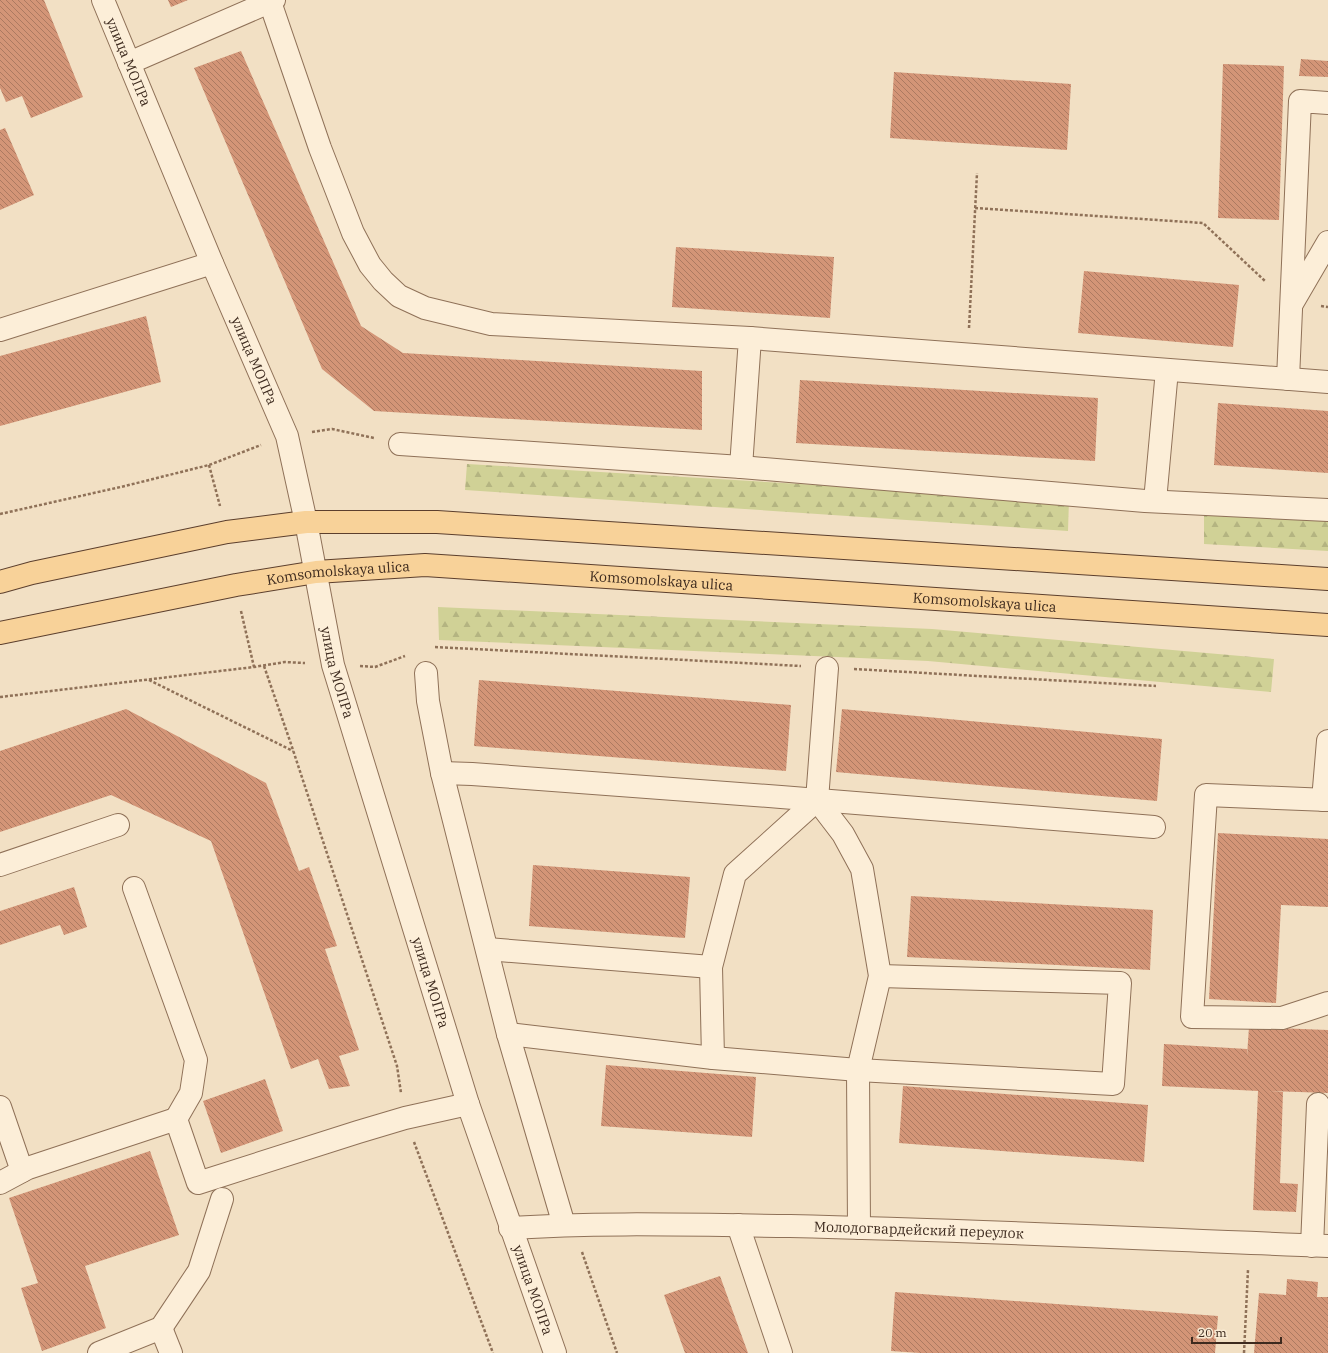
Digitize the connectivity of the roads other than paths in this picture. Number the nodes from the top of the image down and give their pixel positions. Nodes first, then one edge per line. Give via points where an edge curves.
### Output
1 (103, 0) edge
2 (272, 1) edge
3 (129, 64) junction
4 (1328, 103) edge
5 (1328, 242) edge
6 (212, 263) junction
7 (1291, 305) junction
8 (0, 330) edge
9 (750, 338) junction
10 (1167, 370) junction
11 (1288, 379) junction
12 (1328, 382) edge
13 (400, 444) road end
14 (741, 466) junction
15 (1155, 501) junction
16 (1328, 510) edge
17 (306, 522) junction
18 (316, 572) junction
19 (1328, 579) edge
20 (0, 582) edge
21 (1328, 625) edge
22 (0, 633) edge
23 (827, 668) road end
24 (426, 673) dead end
25 (1328, 741) edge
26 (442, 773) junction
27 (817, 800) junction
28 (1326, 800) edge
29 (118, 825) dead end
30 (1154, 827) dead end
31 (0, 865) edge
32 (134, 888) dead end
33 (487, 949) junction
34 (711, 967) junction
35 (880, 976) junction
36 (1328, 1003) edge
37 (508, 1034) junction
38 (713, 1058) junction
39 (858, 1070) junction
40 (468, 1104) junction
41 (1318, 1104) dead end
42 (0, 1107) edge
43 (176, 1119) junction
44 (22, 1171) junction
45 (0, 1183) edge
46 (222, 1199) dead end
47 (568, 1225) junction
48 (738, 1225) junction
49 (510, 1228) junction
50 (859, 1228) junction
51 (1320, 1246) edge
52 (161, 1328) junction
53 (99, 1353) edge
54 (171, 1353) edge
55 (555, 1353) edge
56 (781, 1353) edge

1 - 3 street, улица МОПРа
2 - 3 street
2 - 9 street via 320,148 353,233 370,265 399,296 425,308 491,324
3 - 6 street, улица МОПРа
4 - 7 street via 1300,101
5 - 7 street
6 - 8 street
6 - 17 street, улица МОПРа via 287,436
7 - 11 street
9 - 10 street
9 - 14 street
10 - 11 street
10 - 15 street
11 - 12 street
13 - 14 street
14 - 15 street
15 - 16 street
17 - 18 street, улица МОПРа
17 - 19 main road via 437,522
17 - 20 main road via 227,532
18 - 21 main road, Komsomolskaya ulica via 425,565
18 - 22 main road, Komsomolskaya ulica via 236,585
18 - 40 street, улица МОПРа via 333,665
23 - 27 street
24 - 26 street via 428,701
25 - 28 street
26 - 27 street
26 - 33 street
27 - 30 street
27 - 34 street via 735,874
27 - 35 street via 843,834 862,869
28 - 36 street via 1206,796 1192,1017 1282,1018
29 - 31 street
32 - 43 street via 196,1060 191,1093
33 - 34 street
33 - 37 street
34 - 38 street
35 - 39 street
35 - 39 street via 1120,983 1113,1084
37 - 38 street
37 - 47 street
38 - 39 street
39 - 50 street
40 - 43 street via 405,1118 198,1183
40 - 49 street, улица МОПРа
41 - 51 street
42 - 44 street
43 - 44 street
44 - 45 street
46 - 52 street via 199,1271
47 - 48 street, Молодогвардейский переулок
47 - 49 street, Молодогвардейский переулок
48 - 50 street, Молодогвардейский переулок
48 - 56 street
49 - 55 street, улица МОПРа
50 - 51 street, Молодогвардейский переулок
52 - 53 street
52 - 54 street

